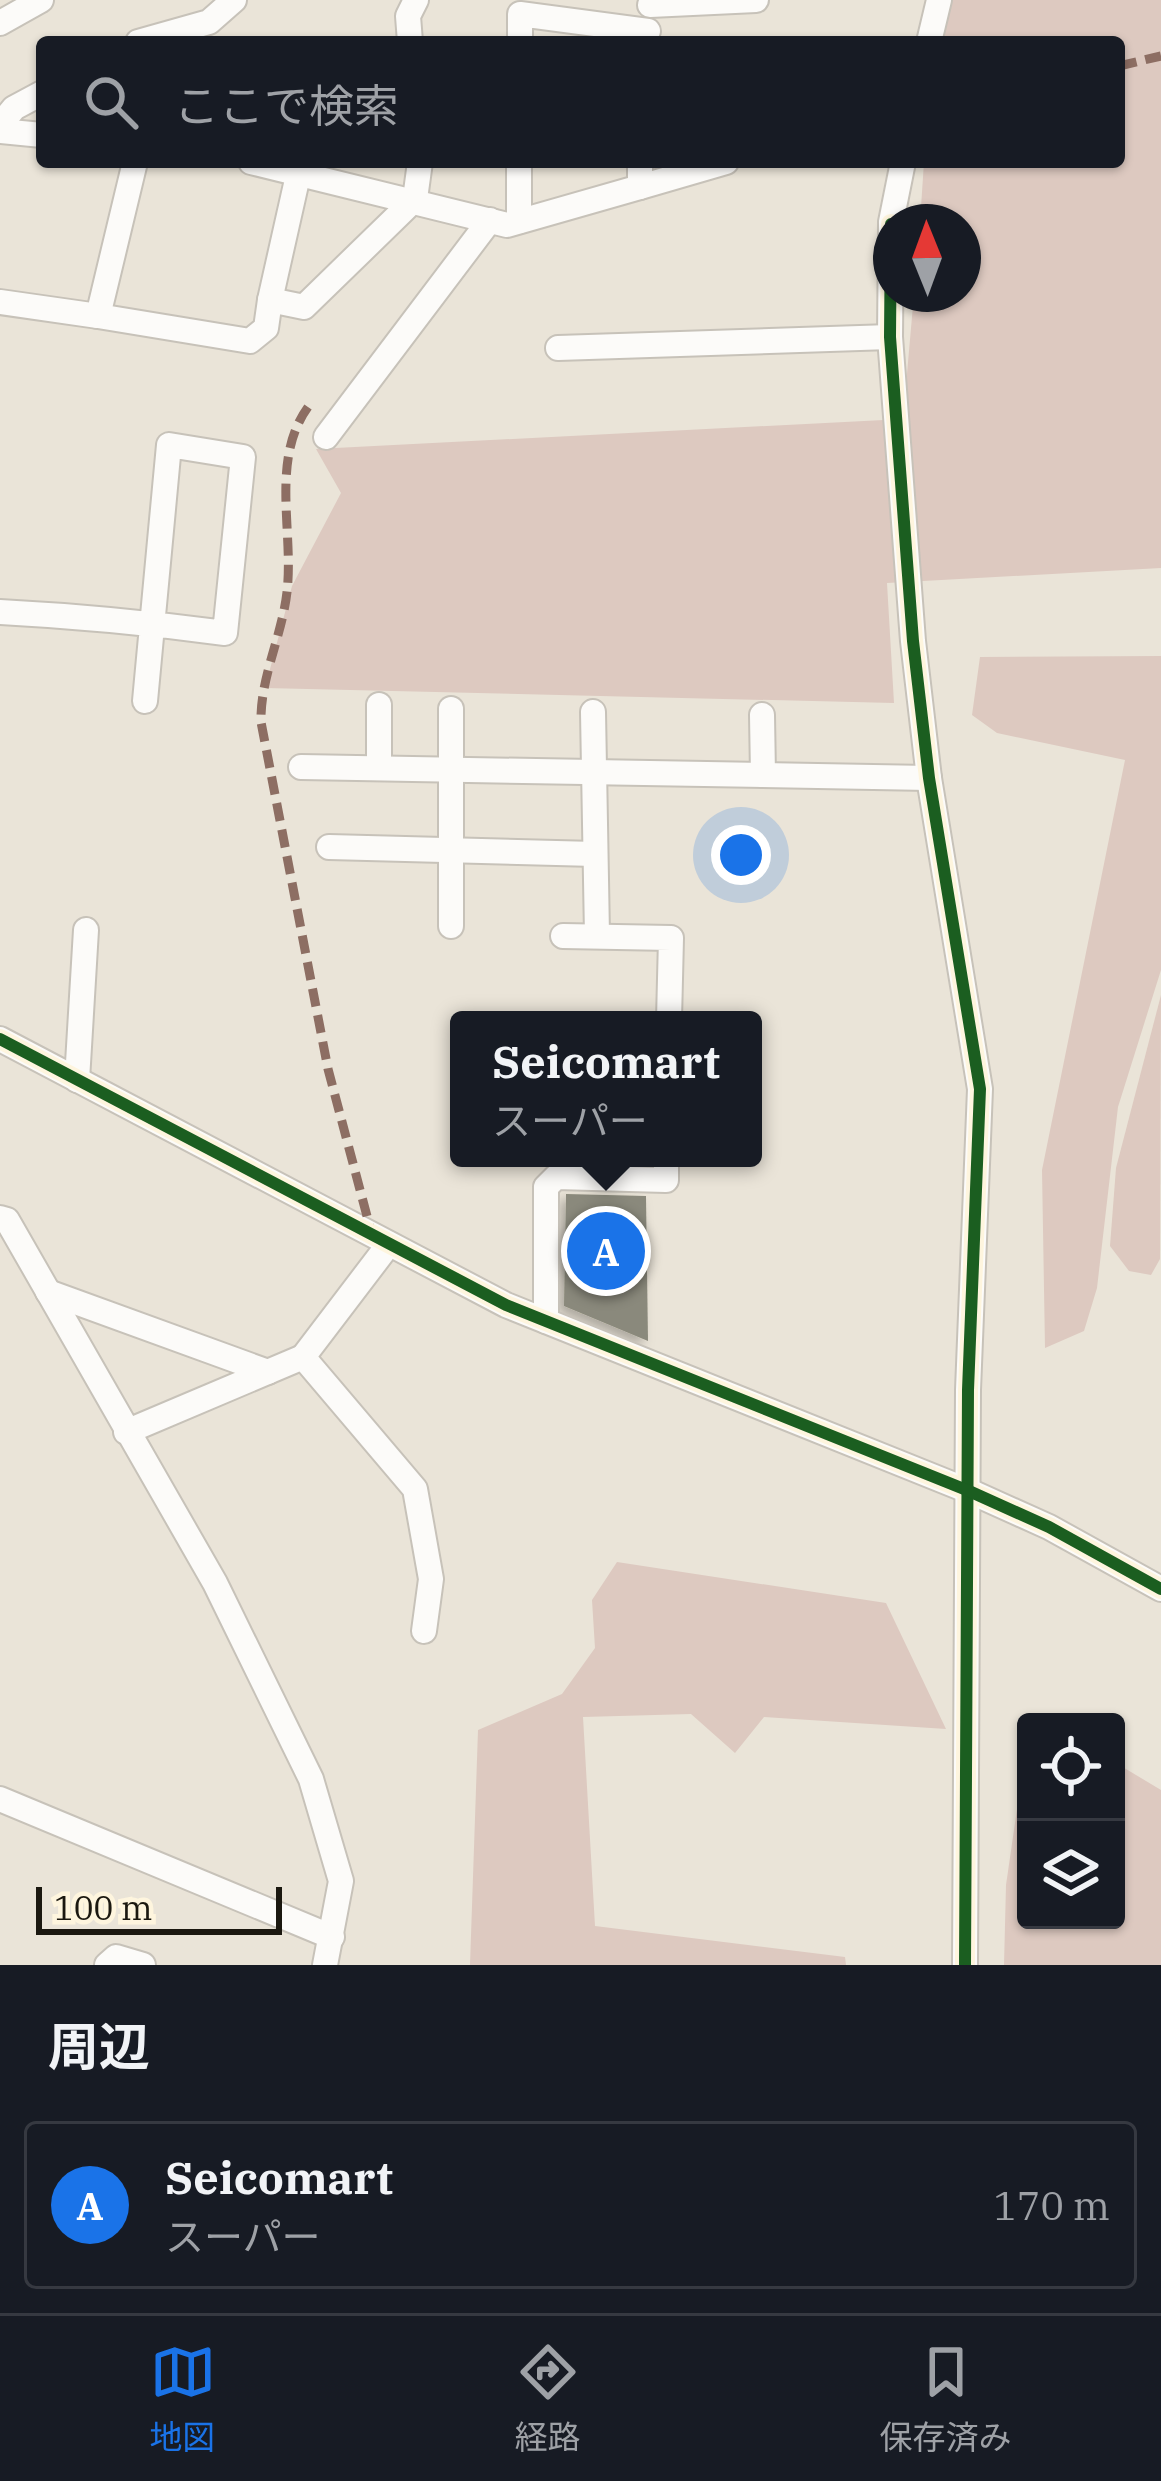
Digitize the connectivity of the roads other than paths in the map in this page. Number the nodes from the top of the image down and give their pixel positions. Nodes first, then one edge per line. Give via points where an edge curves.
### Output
1 (41, 0) edge
2 (234, 0) edge
3 (416, 0) edge
4 (756, 0) edge
5 (939, 0) edge
6 (650, 2) edge
7 (0, 23) edge
8 (159, 36) edge
9 (410, 36) edge
10 (520, 36) edge
11 (641, 36) edge
12 (647, 36) edge
13 (930, 36) edge
14 (36, 96) edge
15 (0, 128) edge
16 (36, 134) edge
17 (134, 168) edge
18 (283, 168) edge
19 (419, 168) edge
20 (520, 168) edge
21 (683, 168) edge
22 (903, 168) edge
23 (299, 171) junction
24 (640, 174) edge
25 (415, 200) junction
26 (895, 204) edge
27 (490, 220) junction
28 (520, 221) junction
29 (270, 300) junction
30 (0, 302) edge
31 (890, 312) edge
32 (98, 316) junction
33 (890, 337) junction
34 (557, 348) dead end
35 (326, 436) dead end
36 (0, 613) edge
37 (152, 624) junction
38 (145, 701) dead end
39 (380, 705) dead end
40 (451, 709) dead end
41 (593, 712) dead end
42 (762, 715) dead end
43 (301, 767) dead end
44 (379, 768) junction
45 (451, 770) junction
46 (594, 772) junction
47 (763, 776) junction
48 (929, 778) junction
49 (329, 847) dead end
50 (451, 851) junction
51 (595, 854) junction
52 (451, 926) dead end
53 (86, 930) dead end
54 (597, 935) junction
55 (563, 936) dead end
56 (669, 1011) edge
57 (0, 1039) edge
58 (77, 1080) junction
59 (666, 1167) edge
60 (0, 1218) edge
61 (389, 1244) junction
62 (48, 1292) junction
63 (545, 1321) junction
64 (303, 1357) junction
65 (268, 1372) junction
66 (127, 1432) junction
67 (969, 1491) junction
68 (1161, 1589) edge
69 (424, 1630) dead end
70 (0, 1798) edge
71 (332, 1936) junction
72 (107, 1965) edge
73 (143, 1965) edge
74 (326, 1965) edge
75 (965, 1965) edge

1 - 7 street
2 - 8 street via 208,22
3 - 9 street
4 - 6 street
5 - 13 street
6 - 12 street
10 - 11 street via 520,14
14 - 15 street
15 - 16 street
17 - 32 street
18 - 23 street
19 - 25 street
20 - 28 street
21 - 24 street
22 - 26 street
23 - 25 street
23 - 29 street
24 - 28 street
25 - 27 street
25 - 29 street via 304,308
27 - 28 street
27 - 35 street
29 - 32 street via 266,328 250,340
30 - 32 street
31 - 33 street
33 - 34 street
33 - 48 street
36 - 37 street
37 - 37 street via 225,633 243,458 170,445
37 - 38 street
39 - 44 street
40 - 45 street
41 - 46 street
42 - 47 street
43 - 44 street
44 - 45 street
45 - 46 street
45 - 50 street
46 - 47 street
46 - 51 street
47 - 48 street
48 - 67 street via 980,1088
49 - 50 street
50 - 51 street
50 - 52 street
51 - 54 street
53 - 58 street
54 - 55 street
54 - 56 street via 671,938
57 - 58 street
58 - 61 street
59 - 63 street via 666,1180 556,1178 546,1187
60 - 62 street
61 - 63 street
61 - 64 street
62 - 65 street
62 - 66 street
63 - 67 street
64 - 65 street
64 - 69 street via 415,1489 431,1579
65 - 66 street
66 - 71 street via 215,1583 310,1779 341,1881
67 - 68 street
67 - 75 street
70 - 71 street
71 - 74 street
72 - 73 street via 116,1957

